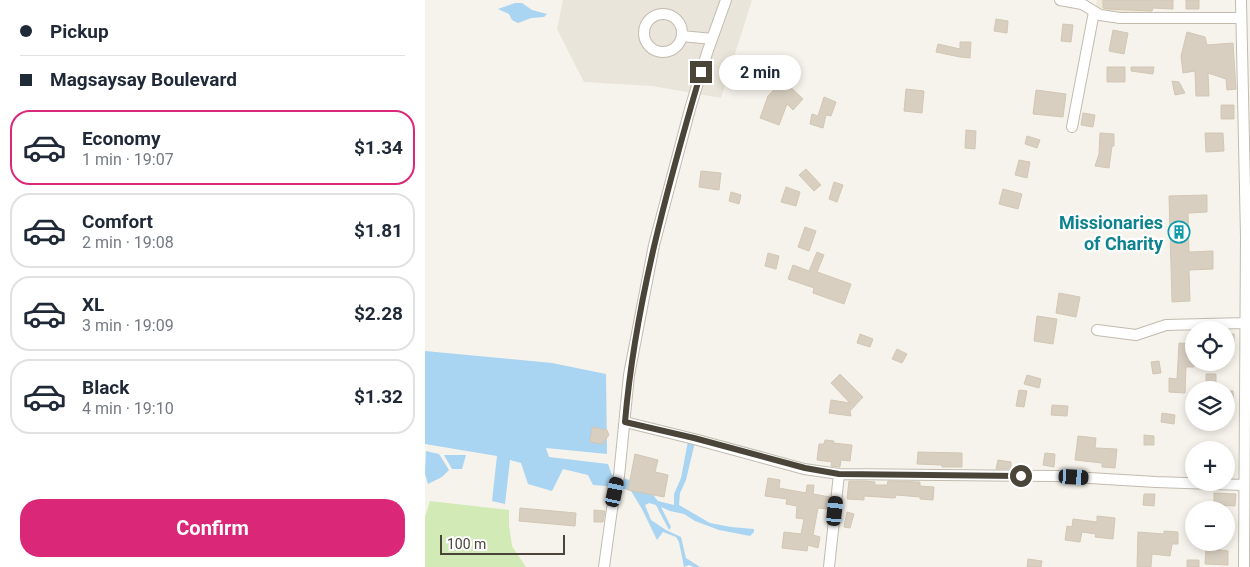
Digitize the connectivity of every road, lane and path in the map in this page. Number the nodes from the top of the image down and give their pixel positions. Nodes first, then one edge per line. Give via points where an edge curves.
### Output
1 (726, 0) edge
2 (1060, 0) edge
3 (1241, 0) edge
4 (1094, 12) junction
5 (1241, 18) junction
6 (682, 36) dead end
7 (712, 39) junction
8 (1073, 128) dead end
9 (1247, 161) edge
10 (1245, 323) junction
11 (1097, 330) dead end
12 (1248, 361) edge
13 (625, 422) junction
14 (839, 474) junction
15 (1244, 485) junction
16 (604, 567) edge
17 (829, 567) edge
18 (1244, 567) edge

1 - 7 street
2 - 4 street via 1082,4
3 - 5 street
4 - 5 street via 1120,18
4 - 8 street
5 - 9 street
6 - 7 street
7 - 13 street via 654,246 629,374
9 - 10 street
10 - 11 street via 1166,325 1136,335
10 - 12 street
12 - 15 street
13 - 14 street
13 - 16 street
14 - 15 street via 1056,476
14 - 17 street
15 - 18 street

